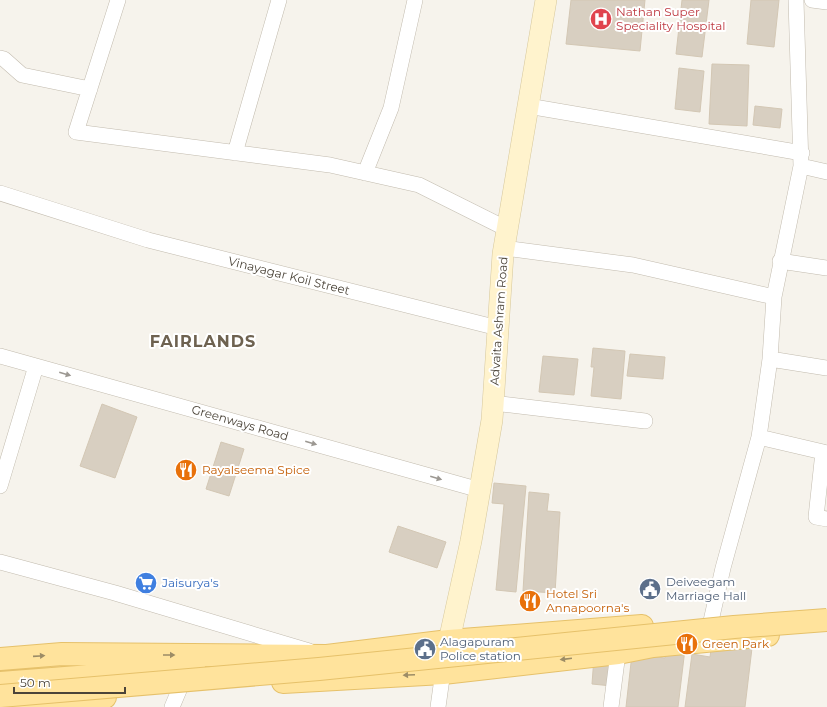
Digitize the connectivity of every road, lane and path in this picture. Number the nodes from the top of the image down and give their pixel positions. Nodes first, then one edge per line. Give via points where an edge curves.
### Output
1 (118, 0) edge
2 (279, 0) edge
3 (415, 0) edge
4 (546, 0) edge
5 (796, 0) edge
6 (812, 0) edge
7 (827, 2) edge
8 (0, 58) edge
9 (90, 89) junction
10 (528, 106) junction
11 (235, 152) junction
12 (801, 160) junction
13 (827, 172) edge
14 (366, 173) junction
15 (0, 193) edge
16 (505, 238) junction
17 (780, 261) junction
18 (827, 268) edge
19 (774, 297) junction
20 (498, 328) junction
21 (0, 356) edge
22 (770, 359) junction
23 (36, 366) junction
24 (827, 368) edge
25 (493, 403) junction
26 (645, 421) dead end
27 (759, 437) junction
28 (825, 453) edge
29 (0, 486) edge
30 (480, 490) junction
31 (827, 519) edge
32 (0, 562) edge
33 (827, 612) edge
34 (827, 620) edge
35 (711, 621) junction
36 (827, 629) edge
37 (449, 641) junction
38 (618, 653) junction
39 (327, 656) junction
40 (0, 659) edge
41 (443, 673) junction
42 (0, 683) edge
43 (0, 696) edge
44 (176, 698) edge
45 (23, 707) edge
46 (438, 707) edge
47 (611, 707) edge

1 - 9 street
2 - 11 street
3 - 14 street via 391,108
4 - 10 street, Advaita Ashram Road
5 - 12 street
6 - 7 street
8 - 9 street via 22,75
9 - 11 street via 76,132
10 - 12 street
10 - 16 street, Advaita Ashram Road
11 - 14 street via 330,165
12 - 13 street
12 - 17 street
14 - 16 street via 419,185
15 - 20 street, Vinayagar Koil Street via 148,240
16 - 19 street
16 - 20 street, Advaita Ashram Road
17 - 18 street
17 - 19 street
19 - 22 street
20 - 25 street, Advaita Ashram Road
21 - 23 street, Greenways Road
22 - 24 street
22 - 27 street
23 - 29 street
23 -> 30 street, Greenways Road
25 - 26 street
25 - 30 street, Advaita Ashram Road
27 - 28 street
27 - 35 street
28 - 31 street via 816,517
30 - 37 street, Advaita Ashram Road
32 - 39 street via 115,592
33 - 35 main road
34 - 43 main road, bridge via 319,669
35 - 37 main road
36 - 38 main road via 653,646
37 - 39 main road
37 - 41 street
38 -> 41 main road
38 - 47 street
40 -> 39 main road via 62,654
39 - 42 main road
41 -> 44 main road
41 - 46 street
44 - 45 main road

